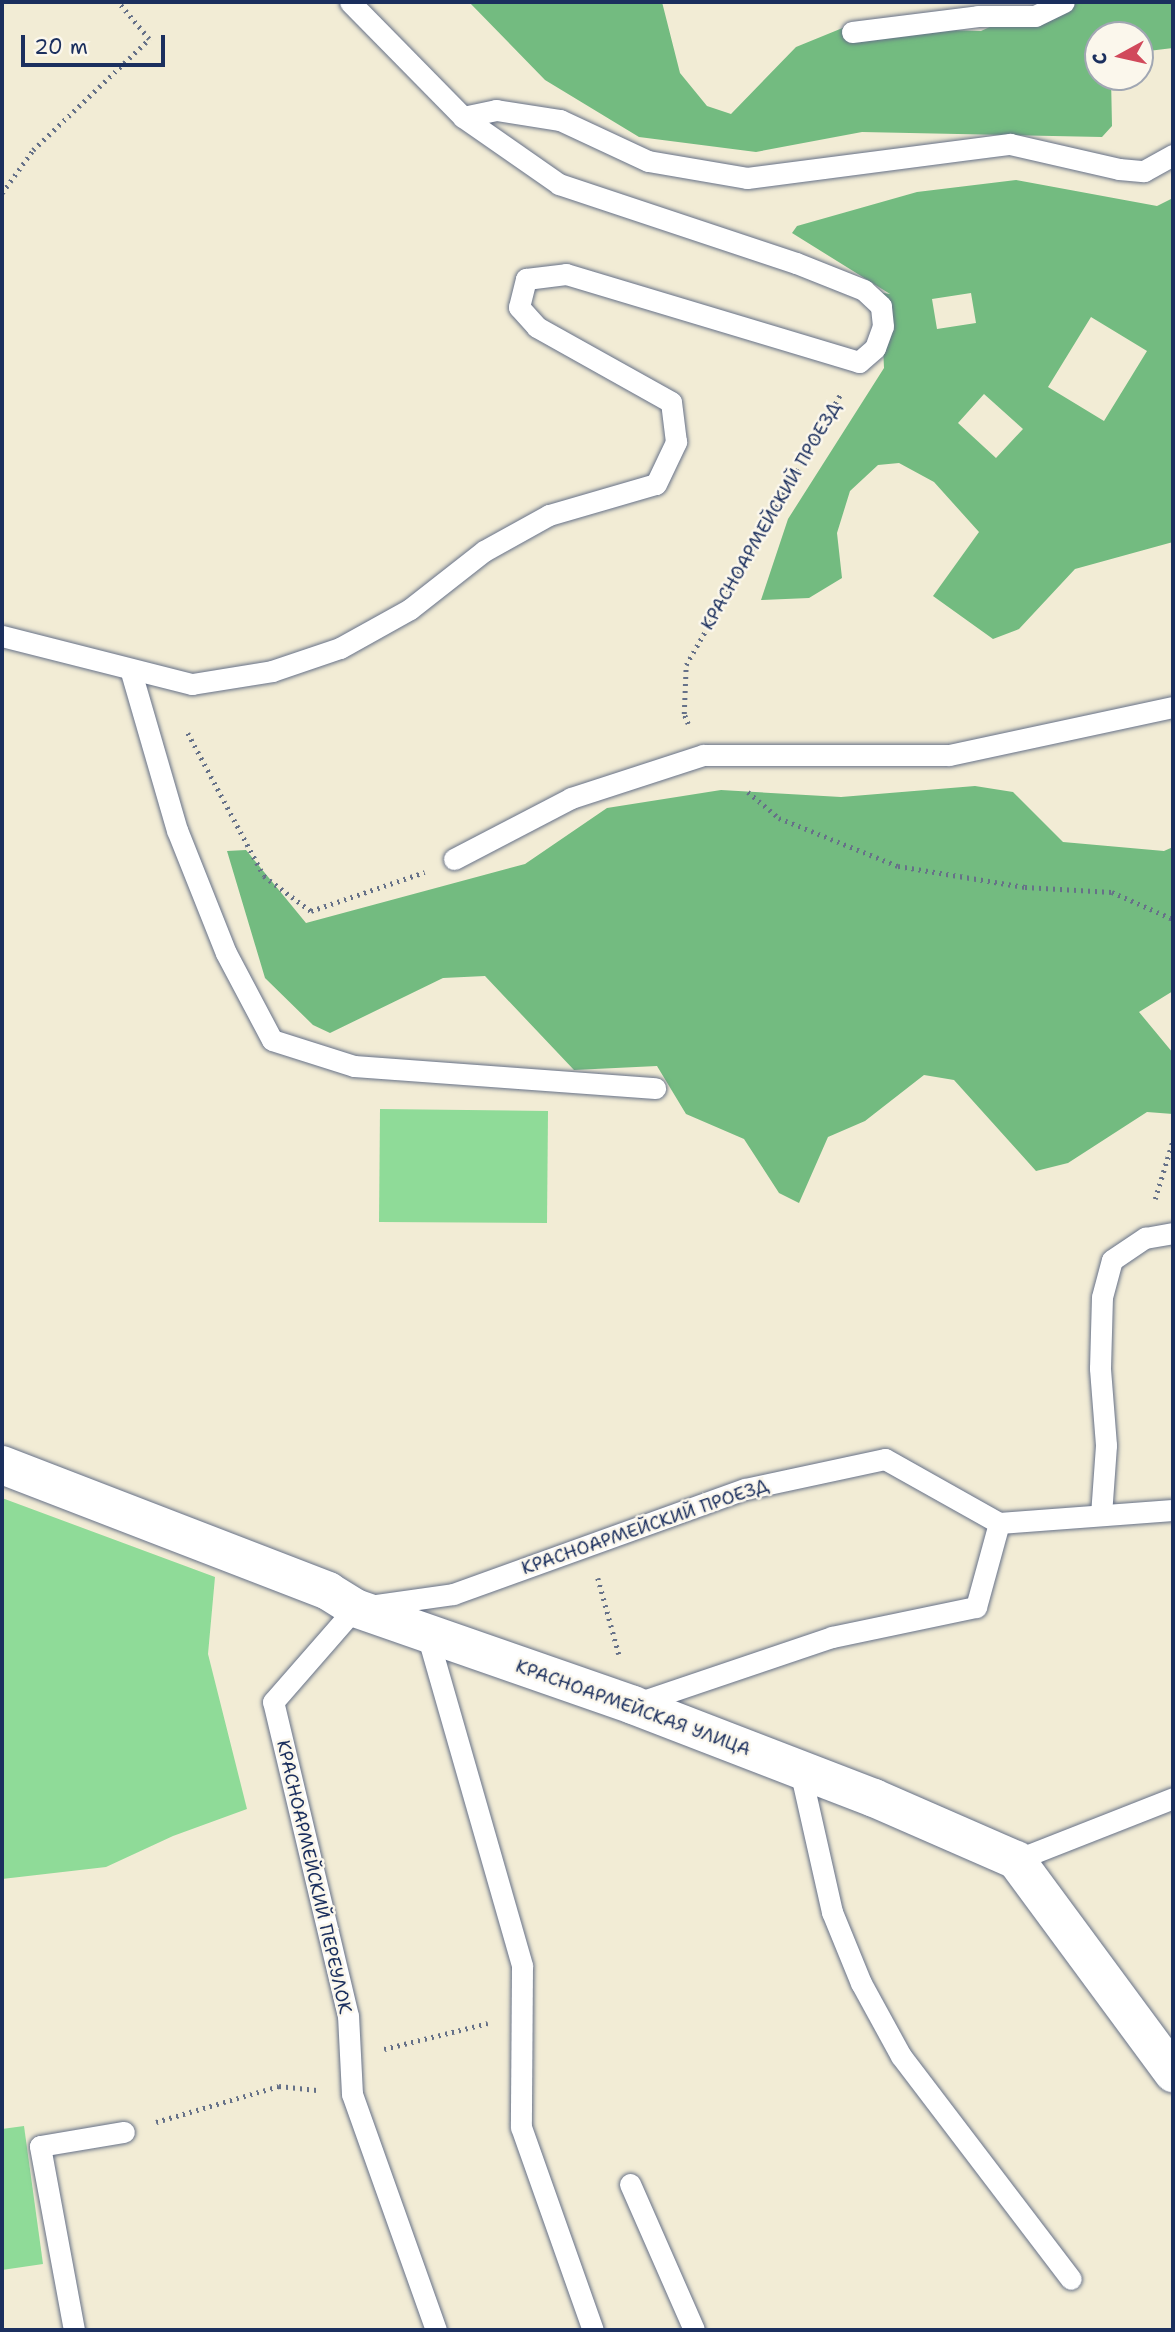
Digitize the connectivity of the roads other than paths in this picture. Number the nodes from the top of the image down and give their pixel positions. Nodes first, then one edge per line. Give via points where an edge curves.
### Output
1 (350, 2) edge
2 (1064, 2) edge
3 (852, 32) dead end
4 (463, 117) junction
5 (1173, 156) edge
6 (2, 636) edge
7 (131, 672) junction
8 (1173, 707) edge
9 (454, 859) road end
10 (655, 1088) dead end
11 (1173, 1233) edge
12 (2, 1465) edge
13 (1173, 1510) edge
14 (1101, 1515) junction
15 (999, 1523) junction
16 (355, 1608) junction
17 (427, 1634) junction
18 (632, 1705) junction
19 (800, 1770) junction
20 (1173, 1798) edge
21 (1016, 1860) junction
22 (1173, 2073) edge
23 (124, 2132) road end
24 (630, 2184) dead end
25 (1070, 2279) dead end
26 (74, 2330) edge
27 (436, 2330) edge
28 (593, 2330) edge
29 (694, 2330) edge

1 - 4 lane
2 - 3 lane via 1035,16 978,16
4 - 5 lane via 496,110 560,120 648,161 747,178 1010,144 1119,170 1144,171
4 - 7 lane via 559,184 796,262 864,290 881,306 883,326 874,348 859,362 566,274 526,279 519,307 537,327 671,402 676,442 656,484 549,515 484,551 410,609 341,648 272,671 192,684
6 - 7 lane
7 - 10 lane via 177,830 226,953 272,1040 354,1066
8 - 9 lane via 949,755 703,754 572,798
11 - 14 lane via 1144,1238 1112,1260 1101,1297 1106,1445
12 - 16 street, КРАСНОАРМЕЙСКАЯ УЛИЦА via 328,1591
13 - 14 lane
14 - 15 lane
15 - 16 lane, КРАСНОАРМЕЙСКИЙ ПРОЕЗД via 885,1459 745,1489 453,1594
15 - 18 lane via 976,1607 832,1637
16 - 17 street, КРАСНОАРМЕЙСКАЯ УЛИЦА
16 - 27 lane, КРАСНОАРМЕЙСКИЙ ПЕРЕУЛОК via 273,1702 348,2016 352,2094
17 - 18 street, КРАСНОАРМЕЙСКАЯ УЛИЦА
17 - 28 lane via 522,1966 521,2127
18 - 19 street, КРАСНОАРМЕЙСКАЯ УЛИЦА
19 - 21 street, КРАСНОАРМЕЙСКАЯ УЛИЦА
19 - 25 lane via 832,1912 861,1983 901,2056
20 - 21 lane
21 - 22 street
23 - 26 lane via 40,2146
24 - 29 lane

